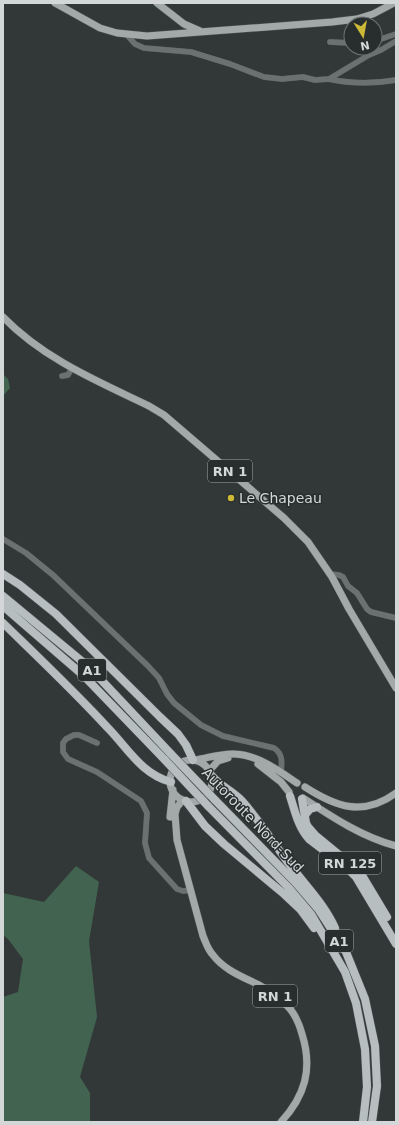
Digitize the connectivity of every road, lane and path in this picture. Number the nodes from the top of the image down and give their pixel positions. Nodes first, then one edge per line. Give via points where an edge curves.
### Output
1 (55, 3) edge
2 (157, 3) edge
3 (394, 3) edge
4 (184, 24) junction
5 (202, 32) junction
6 (180, 33) junction
7 (396, 34) edge
8 (127, 35) junction
9 (383, 38) edge
10 (396, 41) edge
11 (330, 42) dead end
12 (343, 43) edge
13 (329, 79) junction
14 (396, 80) edge
15 (3, 317) edge
16 (72, 368) junction
17 (62, 376) dead end
18 (3, 539) edge
19 (3, 574) edge
20 (330, 574) junction
21 (3, 596) edge
22 (3, 606) edge
23 (396, 618) edge
24 (3, 623) edge
25 (396, 688) edge
26 (97, 743) dead end
27 (168, 757) junction
28 (194, 760) junction
29 (281, 772) junction
30 (210, 773) junction
31 (158, 777) junction
32 (297, 783) junction
33 (172, 789) junction
34 (396, 793) edge
35 (290, 794) junction
36 (304, 794) junction
37 (184, 800) junction
38 (317, 807) junction
39 (305, 815) junction
40 (396, 846) edge
41 (190, 890) junction
42 (396, 934) edge
43 (396, 944) edge
44 (346, 952) junction
45 (339, 960) junction
46 (281, 1122) edge
47 (363, 1122) edge
48 (372, 1122) edge

1 - 8 main road via 100,28
2 - 4 main road
3 - 5 main road via 357,19
4 - 5 main road
4 - 6 street
5 - 6 main road
6 - 8 main road
7 - 9 street
8 - 13 street via 144,48 191,52 274,79
10 - 13 street
11 - 12 street
13 - 14 street via 368,84
15 - 16 main road, RN 1 via 32,344
16 - 17 street via 68,375
16 - 20 main road, RN 1 via 164,415 284,518 308,542
18 - 29 street via 26,553 53,575 155,673 167,694 179,707 201,725 223,736 274,748 281,757
19 - 28 highway via 56,614 178,734
20 - 23 street via 343,577 371,612
20 - 25 main road, RN 1
21 - 27 highway, Autoroute Nord-Sud / A1 via 90,668
22 - 27 highway, Autoroute Nord-Sud / A1 via 84,676
24 - 31 highway via 107,727 138,763
26 - 41 street via 74,735 66,739 62,752 68,759 97,772 141,801 147,813 145,843 149,858 177,889
27 - 44 highway, Autoroute Nord-Sud / A1, bridge via 215,800 295,882 319,910
27 - 45 highway, Autoroute Nord-Sud / A1, bridge via 208,806 289,888 311,914
28 - 29 main road via 236,754 261,761
28 - 30 main road via 203,764
28 - 33 main road via 182,762 176,767 172,774
29 - 32 main road
30 - 35 main road via 216,763 222,760 236,758 250,761 261,766 281,782
30 - 37 main road via 212,784 207,794 198,800
30 - 44 highway via 242,800 261,824 326,911
31 - 33 highway
31 - 33 main road
32 - 35 main road via 291,786
32 - 36 main road via 302,784
33 - 37 main road
33 - 41 main road, RN 1 via 170,815 173,839
34 - 36 main road via 378,804 353,808
35 - 36 main road via 296,800
35 - 43 highway via 305,835 356,877
36 - 38 main road
36 - 39 highway, RN 125
37 - 41 main road, RN 1 via 175,811 174,818
37 - 45 highway via 205,826 300,910
38 - 39 highway via 310,809
38 - 40 main road via 360,833
39 - 42 highway, RN 125 via 310,831 360,872
41 - 46 main road, RN 1 via 203,936 213,956 232,972 271,992 286,1004 299,1025 307,1054 307,1070 299,1098
44 - 48 highway, Autoroute Nord-Sud / A1 via 365,999 375,1046 377,1086
45 - 47 highway, Autoroute Nord-Sud / A1 via 356,1003 365,1049 367,1088

